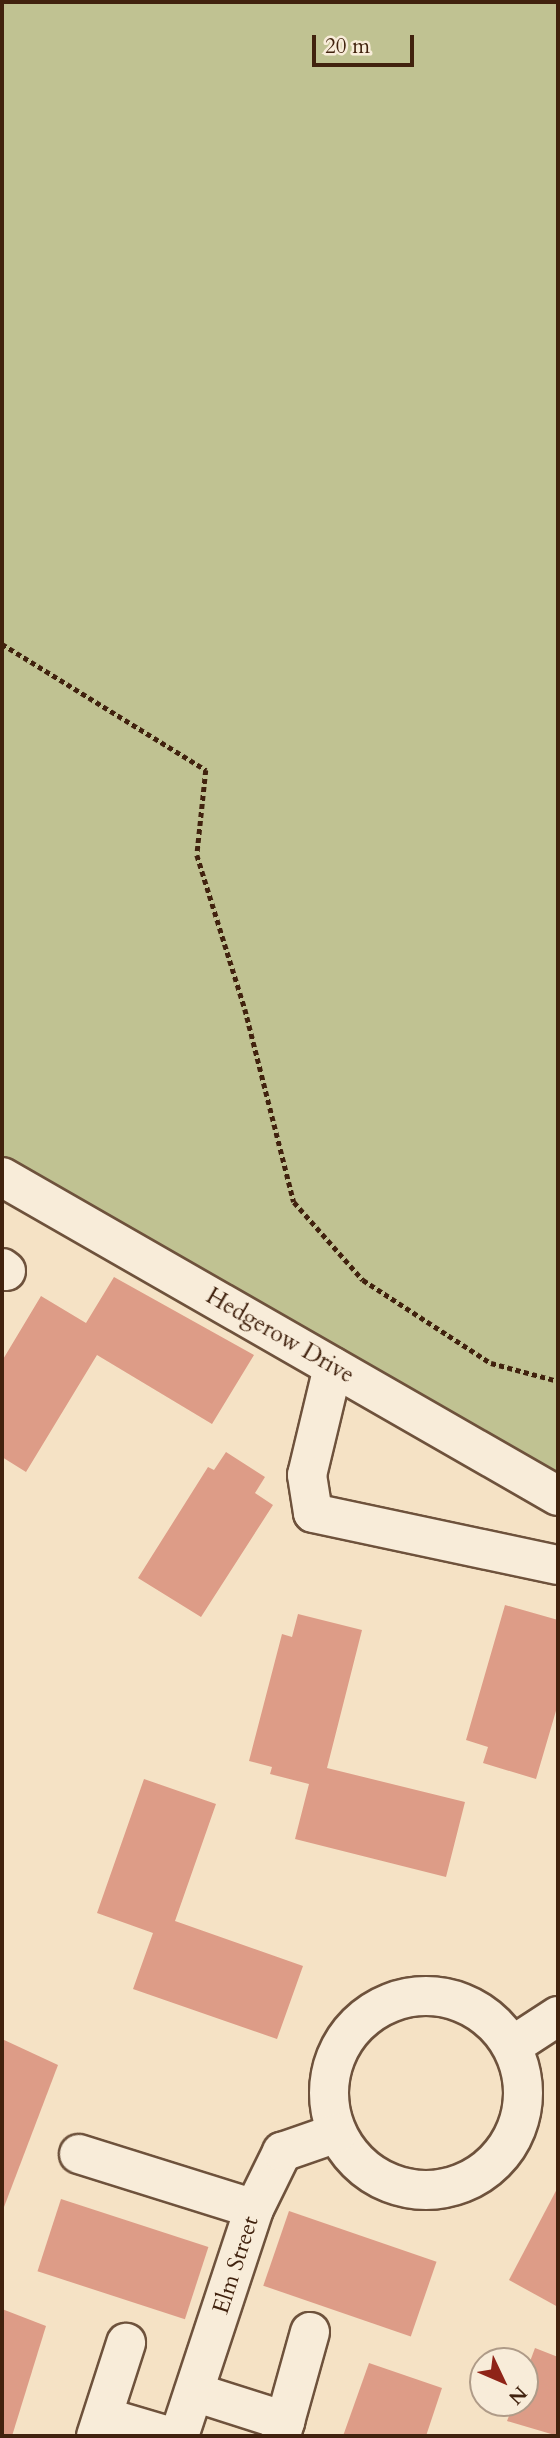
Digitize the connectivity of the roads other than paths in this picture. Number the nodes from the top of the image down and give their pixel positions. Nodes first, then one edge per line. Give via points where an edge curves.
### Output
1 (2, 1177) edge
2 (333, 1367) junction
3 (558, 1496) edge
4 (558, 1565) edge
5 (558, 2016) edge
6 (512, 2046) junction
7 (337, 2133) junction
8 (79, 2154) dead end
9 (254, 2209) junction
10 (310, 2332) dead end
11 (126, 2343) dead end
12 (194, 2392) junction
13 (100, 2426) edge
14 (283, 2429) edge
15 (168, 2436) edge
16 (179, 2436) edge

1 - 2 street, Hedgerow Drive
2 - 3 street, Hedgerow Drive
2 - 4 street via 307,1475 313,1513
5 - 6 street
6 - 7 street via 495,2022 451,1999 412,1996 383,2005 359,2023 340,2047 330,2074 329,2105
6 - 7 street via 523,2076 523,2107 513,2137 495,2162 469,2180 439,2190 409,2189 389,2182 354,2160
7 - 9 street, Elm Street via 282,2152
8 - 9 street
9 - 12 street, Elm Street
10 - 14 street
11 - 13 street
12 - 14 street
12 - 16 street, Elm Street
13 - 15 street

